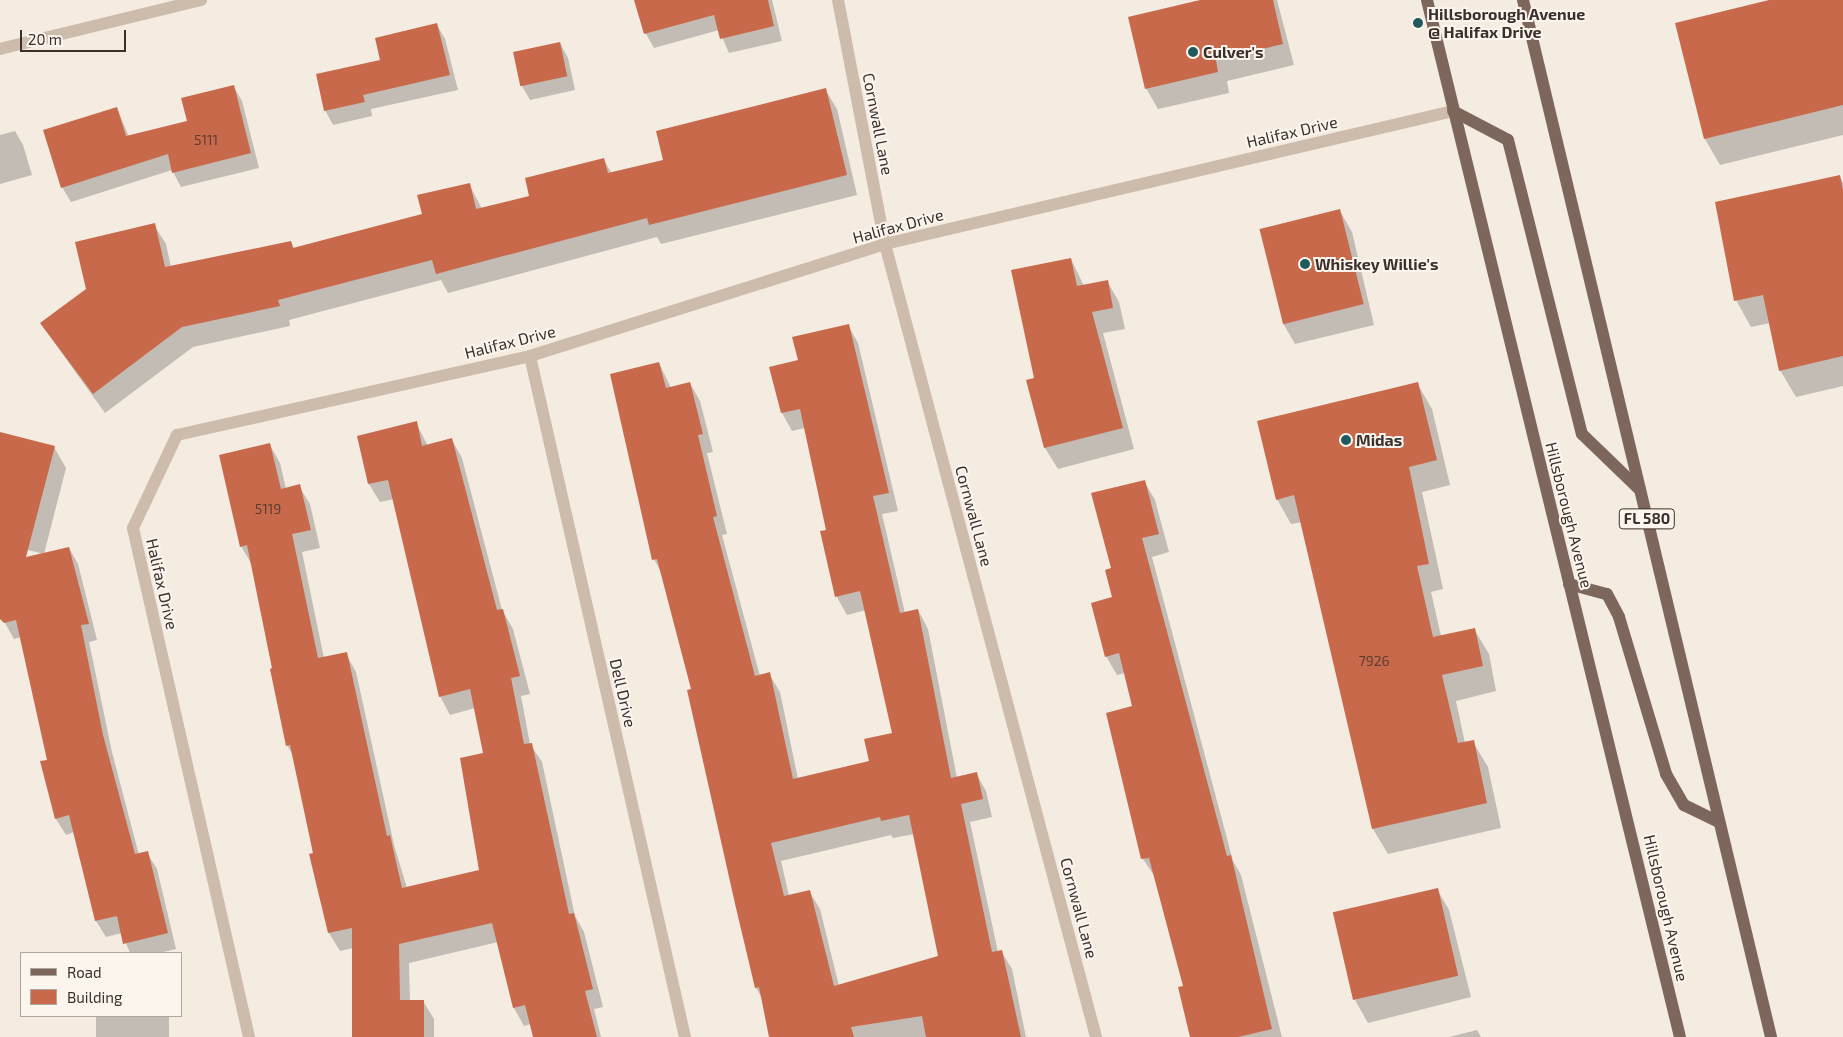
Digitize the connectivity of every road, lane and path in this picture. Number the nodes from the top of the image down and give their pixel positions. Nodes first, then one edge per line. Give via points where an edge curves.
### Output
1 (201, 0) edge
2 (838, 0) edge
3 (1428, 0) edge
4 (1524, 0) edge
5 (0, 49) edge
6 (1453, 111) junction
7 (885, 244) junction
8 (530, 356) junction
9 (1640, 490) junction
10 (1569, 584) junction
11 (1719, 822) junction
12 (249, 1037) edge
13 (685, 1037) edge
14 (1096, 1037) edge
15 (1680, 1037) edge
16 (1770, 1037) edge

1 - 5 street
2 - 7 street, Cornwall Lane
3 - 6 main road, Hillsborough Avenue
4 - 9 main road, FL 580
6 - 7 street, Halifax Drive
6 - 9 main road via 1508,140 1582,434
6 - 10 main road, Hillsborough Avenue
7 - 8 street, Halifax Drive
7 - 14 street, Cornwall Lane
8 - 12 street, Halifax Drive via 177,435 133,528
8 - 13 street, Dell Drive
9 - 11 main road, FL 580
10 - 11 main road via 1607,594 1619,617 1666,774 1684,805
10 - 15 main road, Hillsborough Avenue
11 - 16 main road, FL 580

